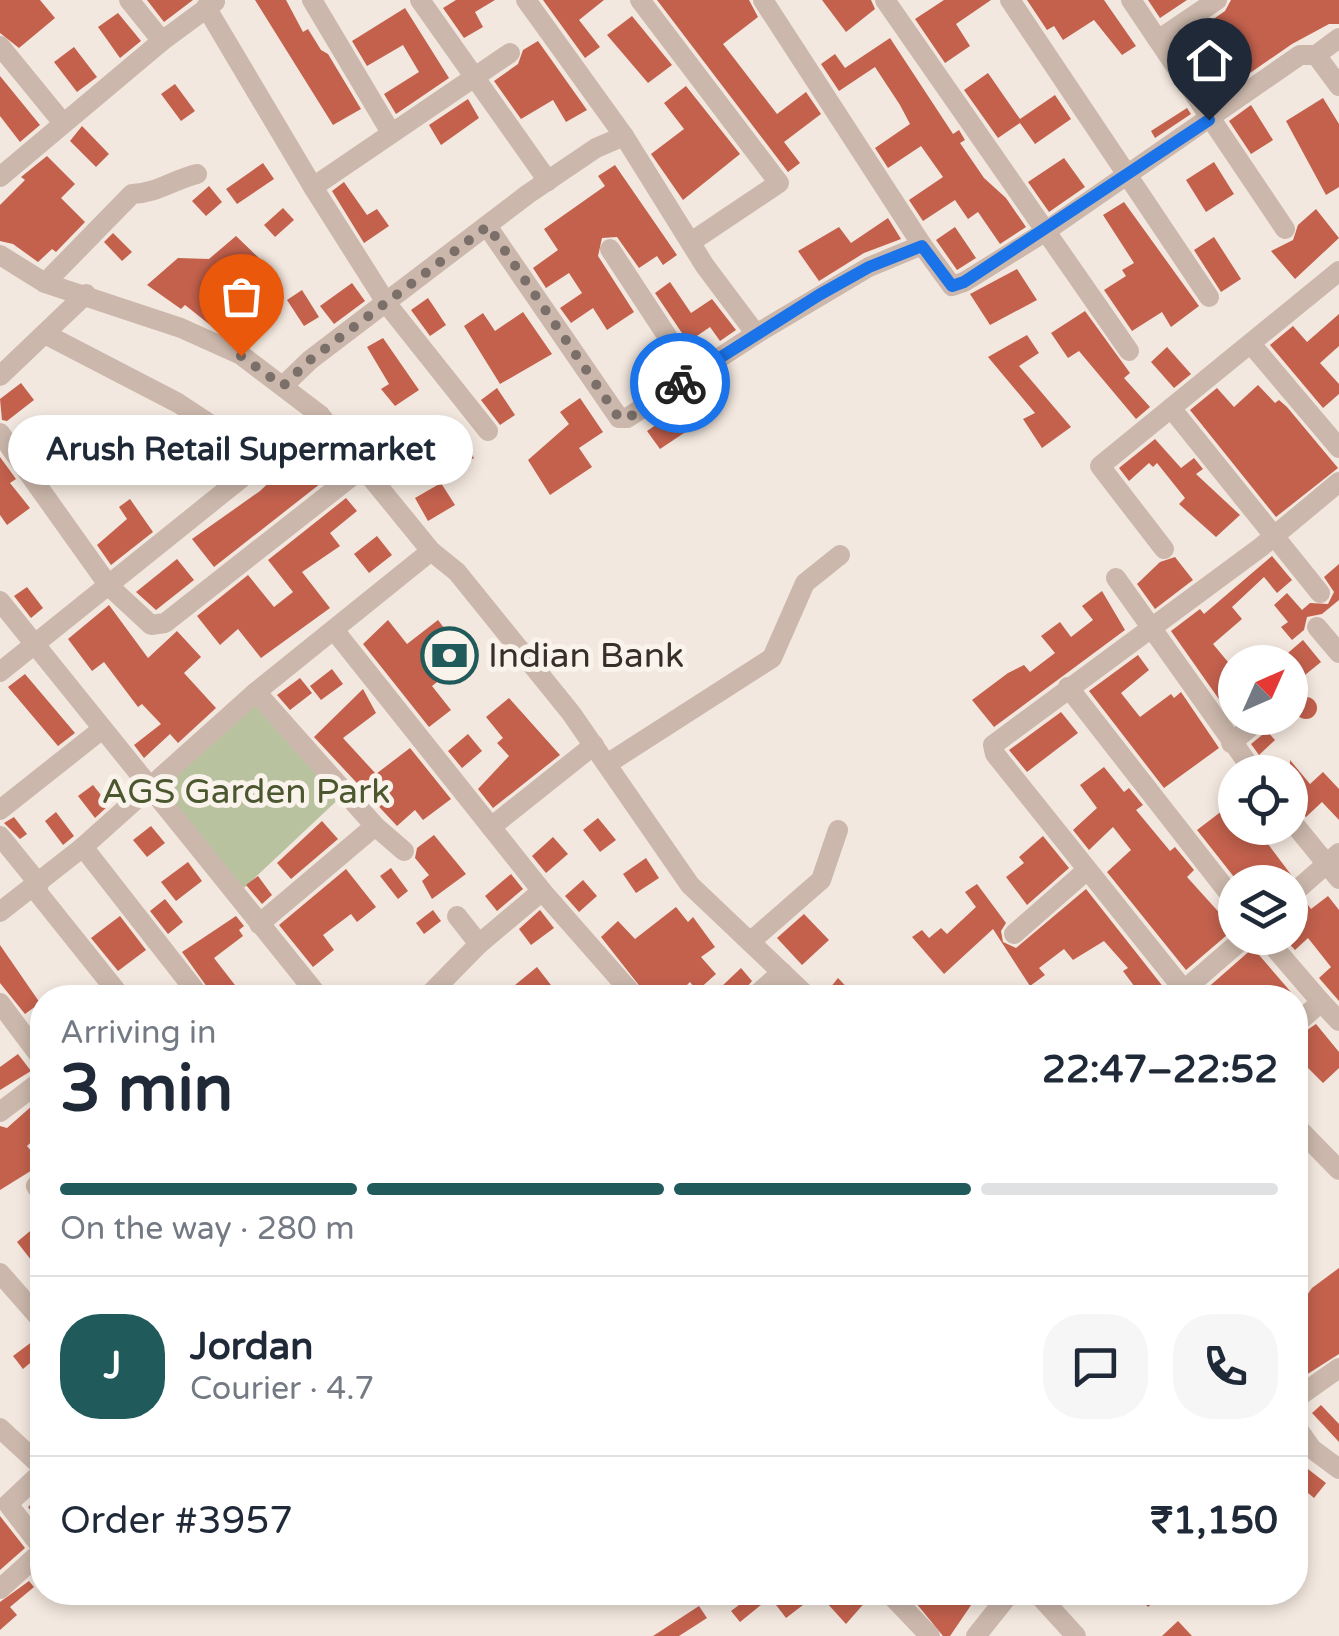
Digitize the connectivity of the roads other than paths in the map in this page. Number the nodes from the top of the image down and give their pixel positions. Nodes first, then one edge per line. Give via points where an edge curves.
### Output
1 (128, 0) edge
2 (312, 0) edge
3 (420, 0) edge
4 (526, 0) edge
5 (640, 0) edge
6 (763, 0) edge
7 (885, 0) edge
8 (1010, 0) edge
9 (1131, 0) edge
10 (1216, 0) edge
11 (212, 3) edge
12 (1339, 38) edge
13 (162, 40) junction
14 (1158, 40) junction
15 (0, 46) edge
16 (510, 53) dead end
17 (1316, 55) junction
18 (475, 78) junction
19 (1339, 86) edge
20 (1209, 120) junction
21 (63, 123) junction
22 (390, 131) junction
23 (624, 136) junction
24 (1130, 173) junction
25 (198, 174) dead end
26 (0, 177) edge
27 (548, 181) junction
28 (313, 187) junction
29 (488, 226) junction
30 (1286, 229) dead end
31 (1044, 233) junction
32 (690, 242) junction
33 (922, 246) junction
34 (610, 249) dead end
35 (0, 254) edge
36 (1335, 281) edge
37 (45, 283) junction
38 (86, 294) junction
39 (1210, 297) dead end
40 (386, 304) junction
41 (45, 334) junction
42 (756, 334) junction
43 (1251, 344) junction
44 (1129, 350) dead end
45 (692, 374) junction
46 (0, 376) edge
47 (283, 386) junction
48 (1171, 408) junction
49 (320, 414) junction
50 (488, 430) dead end
51 (0, 433) edge
52 (1339, 448) edge
53 (265, 460) junction
54 (365, 466) junction
55 (1339, 482) edge
56 (1272, 538) junction
57 (1164, 550) dead end
58 (432, 551) junction
59 (840, 555) dead end
60 (1116, 578) dead end
61 (109, 586) junction
62 (1320, 594) dead end
63 (0, 602) edge
64 (1317, 626) dead end
65 (1150, 627) junction
66 (334, 630) junction
67 (36, 648) junction
68 (1339, 653) edge
69 (0, 672) edge
70 (1068, 688) junction
71 (256, 692) junction
72 (101, 730) junction
73 (1240, 735) edge
74 (1230, 743) junction
75 (594, 745) junction
76 (1240, 755) edge
77 (607, 764) junction
78 (148, 788) junction
79 (0, 810) edge
80 (375, 826) junction
81 (491, 827) junction
82 (838, 830) dead end
83 (0, 836) edge
84 (1308, 838) edge
85 (83, 847) junction
86 (404, 851) dead end
87 (1335, 866) edge
88 (1087, 870) junction
89 (1218, 879) edge
90 (1308, 884) edge
91 (37, 886) junction
92 (542, 891) junction
93 (0, 912) edge
94 (458, 916) dead end
95 (259, 924) junction
96 (1014, 934) dead end
97 (750, 942) junction
98 (479, 944) junction
99 (1224, 955) edge
100 (1281, 955) edge
101 (782, 972) junction
102 (112, 985) edge
103 (192, 985) edge
104 (309, 985) edge
105 (439, 985) edge
106 (625, 985) edge
107 (768, 985) edge
108 (796, 985) edge
109 (1180, 985) edge
110 (1190, 985) edge
111 (1306, 985) edge
112 (1308, 987) edge
113 (0, 1002) edge
114 (1321, 1002) junction
115 (1308, 1013) edge
116 (1339, 1021) edge
117 (30, 1043) edge
118 (30, 1089) edge
119 (0, 1112) edge
120 (1308, 1138) edge
121 (1339, 1170) edge
122 (0, 1273) edge
123 (30, 1307) edge
124 (1335, 1371) edge
125 (1308, 1391) edge
126 (0, 1428) edge
127 (1308, 1443) edge
128 (30, 1457) edge
129 (1339, 1469) edge
130 (30, 1481) edge
131 (30, 1534) edge
132 (30, 1561) edge
133 (0, 1589) edge
134 (900, 1605) edge
135 (1001, 1605) edge
136 (1048, 1605) edge
137 (930, 1636) edge
138 (976, 1636) edge
139 (1076, 1636) edge

1 - 13 street
2 - 22 street
3 - 18 street
4 - 23 street
5 - 32 street via 778,183
6 - 33 street
7 - 31 street
8 - 24 street
9 - 14 street
10 - 14 street
11 - 13 street
11 - 28 street
12 - 17 street
13 - 21 street
14 - 20 street
15 - 21 street
16 - 18 street
17 - 19 street
17 - 20 street via 1300,56
18 - 22 street
18 - 27 street
20 - 24 street
20 - 30 street
21 - 26 street
22 - 28 street
23 - 27 street
23 - 32 street
24 - 31 street
24 - 39 street
25 - 37 street via 156,193 132,194
27 - 29 street
28 - 40 street
29 - 40 street
29 - 45 street via 619,418
31 - 33 street via 952,286
31 - 44 street
32 - 42 street
33 - 42 street via 869,267
34 - 45 street
35 - 37 street
36 - 43 street
37 - 38 street
38 - 41 street
38 - 47 street via 241,356
40 - 47 street
40 - 50 street
41 - 46 street
41 - 53 street via 178,403
42 - 45 street
43 - 48 street
43 - 52 street
47 - 49 street
48 - 56 street
48 - 57 street via 1100,466
49 - 53 street
49 - 54 street
51 - 61 street
53 - 61 street
54 - 58 street
54 - 61 street via 159,626 144,621
55 - 56 street
56 - 62 street
56 - 65 street
58 - 66 street
58 - 75 street via 457,572
59 - 77 street via 805,583 772,658
60 - 65 street
61 - 67 street
63 - 67 street
64 - 68 street
65 - 70 street
65 - 74 street
66 - 71 street
66 - 81 street
67 - 69 street
67 - 72 street
70 - 88 street via 996,739 993,750
70 - 89 street
71 - 78 street
71 - 80 street
72 - 78 street
72 - 79 street
73 - 74 street
74 - 76 street
75 - 77 street
75 - 81 street
77 - 97 street via 690,885
78 - 85 street
78 - 95 street
80 - 86 street
80 - 95 street
81 - 92 street
82 - 97 street via 821,880
83 - 91 street
84 - 87 street
85 - 91 street
85 - 103 street
87 - 90 street
88 - 96 street
88 - 109 street
91 - 93 street
91 - 102 street
92 - 98 street
92 - 106 street
94 - 98 street
95 - 104 street
97 - 101 street
98 - 105 street
99 - 110 street
100 - 111 street
101 - 107 street
101 - 108 street
112 - 114 street
113 - 117 street
114 - 115 street
114 - 116 street
118 - 119 street
120 - 121 street
122 - 123 street
124 - 125 street
126 - 128 street
127 - 129 street
130 - 131 street via 8,1504
132 - 133 street
134 - 137 street
135 - 138 street
136 - 139 street

